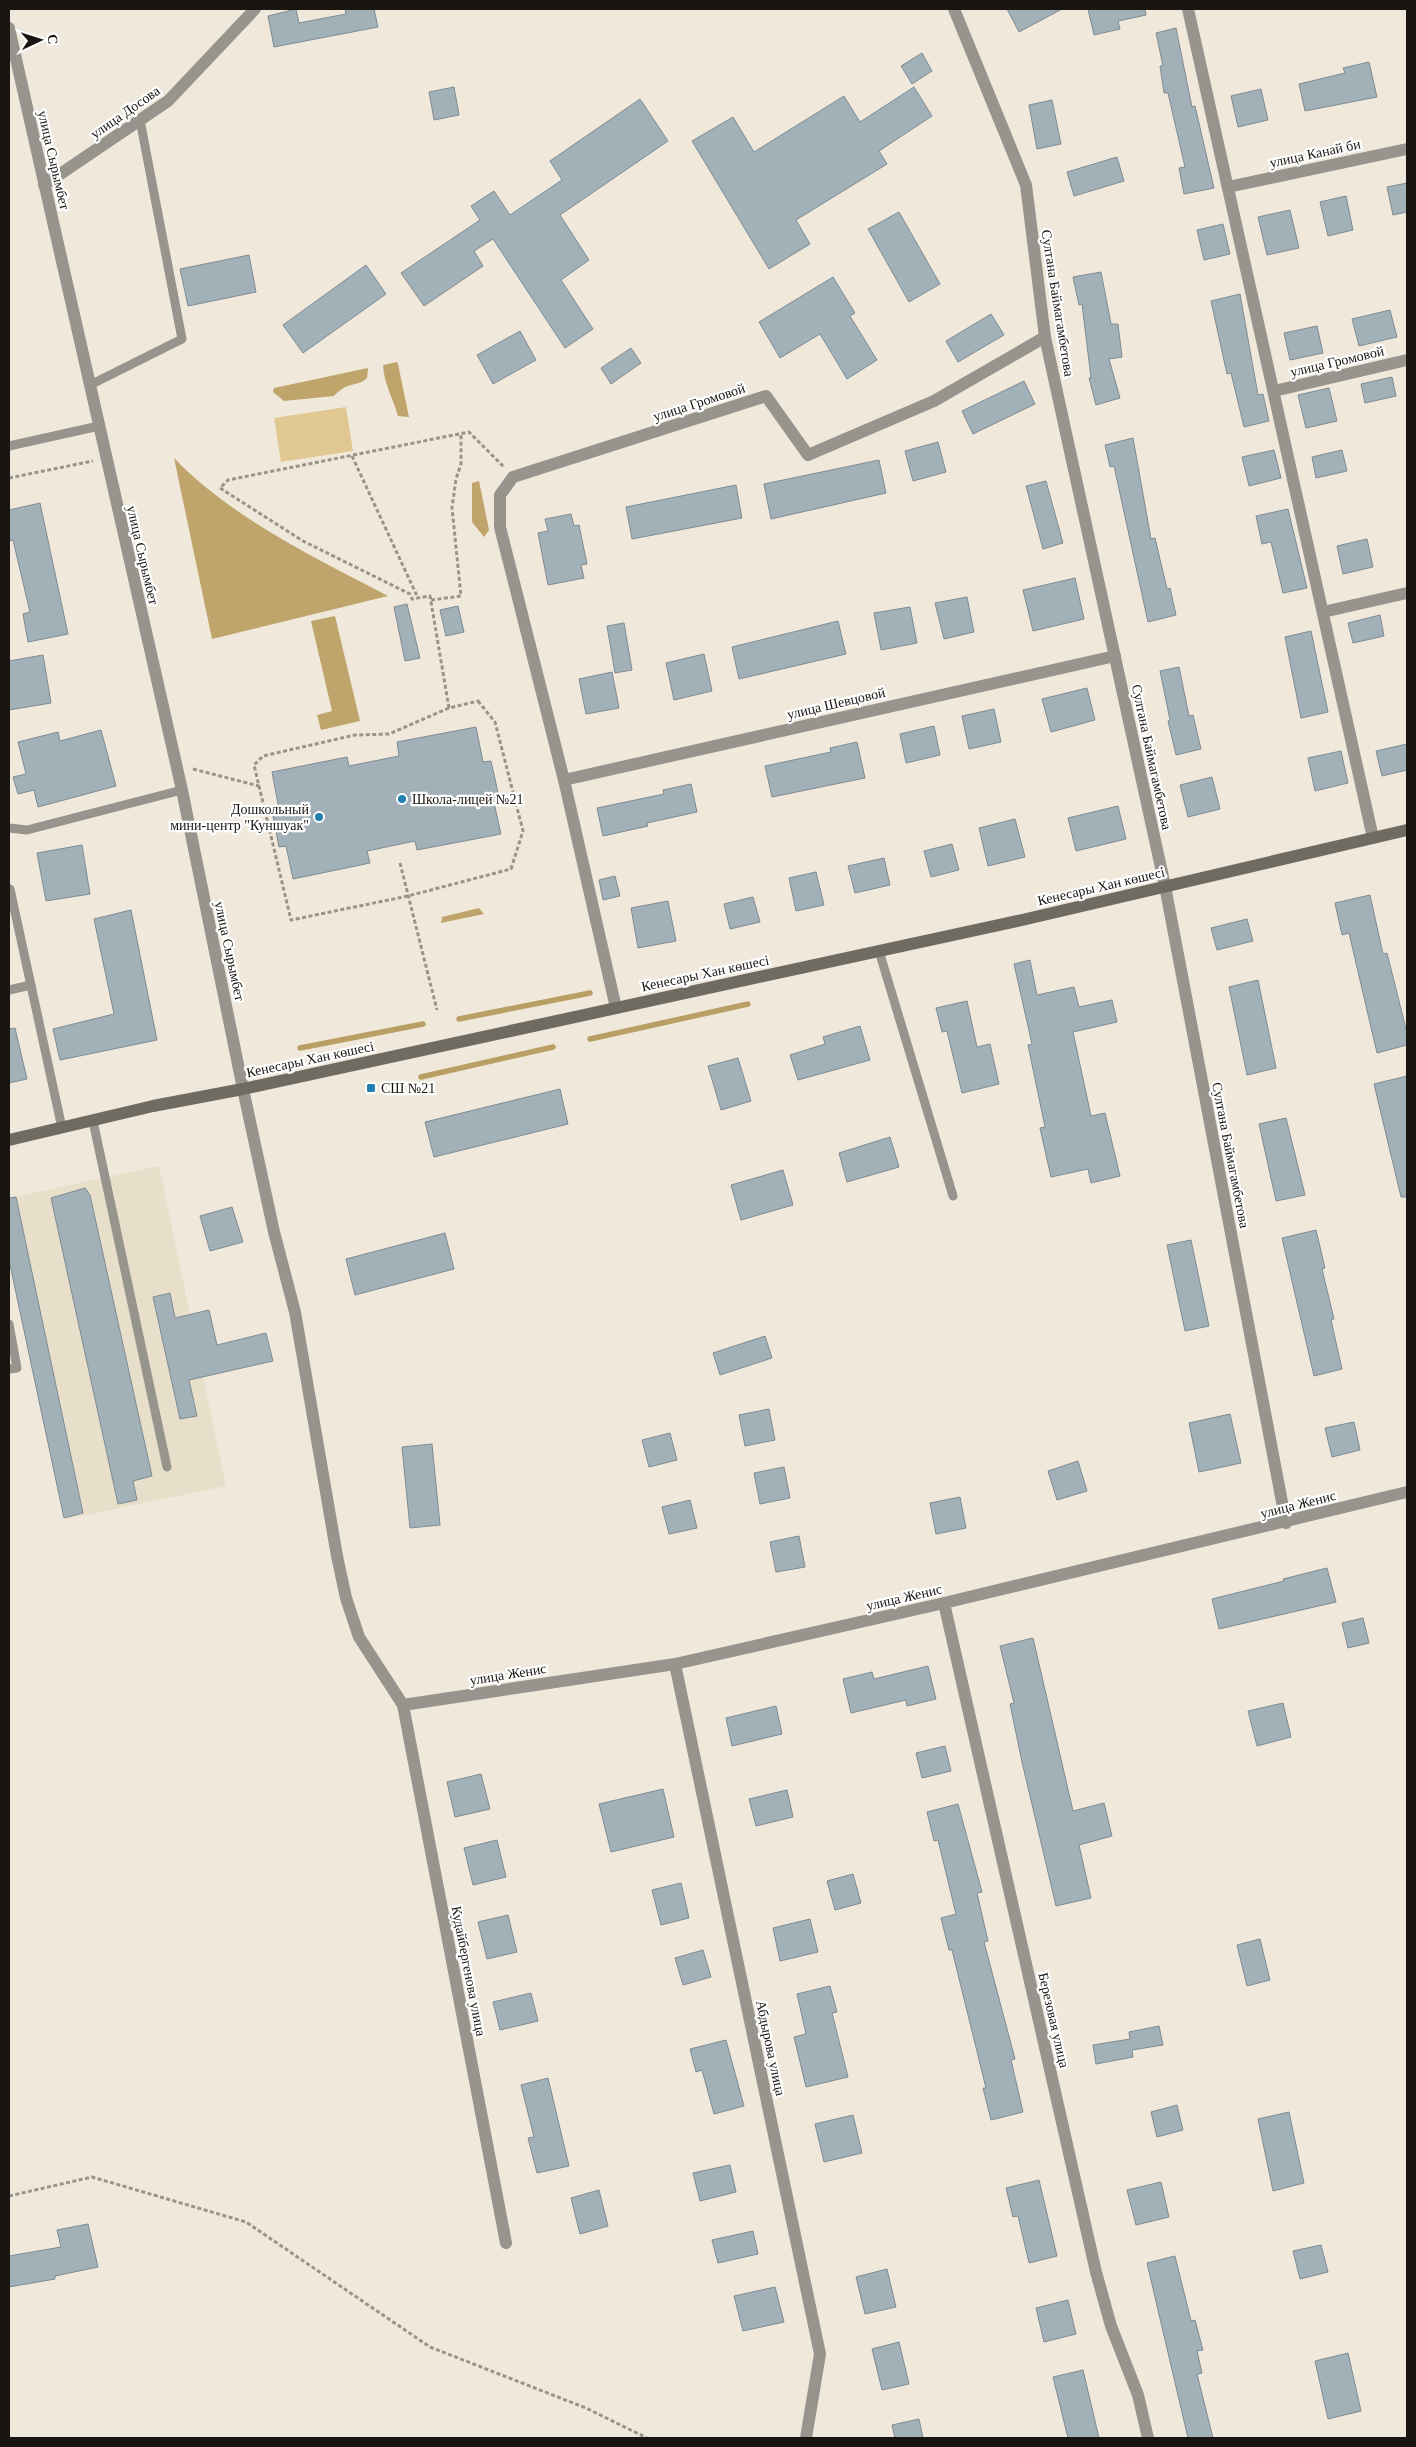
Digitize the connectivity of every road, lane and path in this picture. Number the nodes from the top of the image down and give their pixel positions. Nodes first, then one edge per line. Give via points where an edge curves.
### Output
1 (255, 9) edge
2 (954, 9) edge
3 (1188, 9) edge
4 (9, 28) edge
5 (140, 120) junction
6 (1407, 149) edge
7 (44, 185) junction
8 (1228, 187) junction
9 (1045, 336) junction
10 (1407, 360) edge
11 (90, 385) junction
12 (1274, 391) junction
13 (99, 426) junction
14 (461, 433) junction
15 (9, 446) edge
16 (352, 456) junction
17 (106, 458) junction
18 (513, 477) junction
19 (9, 478) edge
20 (1407, 593) edge
21 (418, 598) junction
22 (431, 600) junction
23 (1323, 612) junction
24 (1115, 656) junction
25 (449, 708) junction
26 (193, 769) dead end
27 (564, 780) junction
28 (260, 786) junction
29 (182, 790) junction
30 (9, 828) edge
31 (1407, 830) edge
32 (1373, 838) junction
33 (400, 863) dead end
34 (1165, 886) junction
35 (10, 889) edge
36 (408, 896) junction
37 (880, 950) junction
38 (31, 985) junction
39 (9, 990) edge
40 (616, 1008) junction
41 (436, 1010) dead end
42 (244, 1089) junction
43 (92, 1121) junction
44 (62, 1128) junction
45 (9, 1140) edge
46 (953, 1196) dead end
47 (9, 1324) edge
48 (9, 1369) edge
49 (167, 1467) dead end
50 (1407, 1492) edge
51 (1286, 1522) junction
52 (944, 1603) junction
53 (675, 1664) junction
54 (403, 1705) junction
55 (9, 2196) edge
56 (506, 2243) dead end
57 (647, 2438) edge
58 (806, 2438) edge
59 (1148, 2438) edge

1 - 5 street, улица Досова via 168,101
2 - 9 street, Султана Баймагамбетова via 1026,185
3 - 8 street
4 - 7 street, улица Сырымбет
5 - 7 street, улица Досова
5 - 11 lane via 182,339
6 - 8 street, улица Канай би
7 - 11 street, улица Сырымбет
8 - 12 street
9 - 18 street, улица Громовой via 934,401 808,455 766,396
9 - 24 street, Султана Баймагамбетова
10 - 12 street, улица Громовой
11 - 13 street, улица Сырымбет
12 - 23 street
13 - 15 lane
13 - 17 street, улица Сырымбет
14 - 16 path
14 - 18 path via 468,432
14 - 22 path via 461,464 452,508 461,596
16 - 21 path
16 - 21 path via 228,480 220,488 303,541 410,594 412,599
17 - 19 path
17 - 29 street, улица Сырымбет
18 - 27 street via 500,494 500,527
20 - 23 street
21 - 22 path via 430,596
22 - 25 path
23 - 32 street
24 - 27 street, улица Шевцовой
24 - 34 street, Султана Баймагамбетова
25 - 28 path via 389,734 355,735 263,756 254,765
25 - 36 path via 478,701 495,722 523,832 511,869
26 - 28 path
27 - 40 street
28 - 36 path via 291,920
29 - 30 lane via 26,830
29 - 42 street, улица Сырымбет
31 - 32 main road, Кенесары Хан көшесі
32 - 34 main road, Кенесары Хан көшесі
33 - 36 path
34 - 37 main road, Кенесары Хан көшесі
34 - 51 street, Султана Баймагамбетова
35 - 38 lane
36 - 41 path
37 - 40 main road, Кенесары Хан көшесі
37 - 46 lane
38 - 39 lane
38 - 44 lane
40 - 42 main road, Кенесары Хан көшесі
42 - 43 main road, Кенесары Хан көшесі
42 - 54 street, улица Сырымбет via 274,1232 295,1312 346,1598 359,1636
43 - 44 main road, Кенесары Хан көшесі
43 - 49 lane
44 - 45 main road, Кенесары Хан көшесі
47 - 48 lane via 17,1368
50 - 51 street, улица Женис
51 - 52 street, улица Женис
52 - 53 street, улица Женис
52 - 59 street, Березовая улица via 1096,2272 1111,2326 1138,2395
53 - 54 street, улица Женис
53 - 58 street, Абдырова улица via 820,2354
54 - 56 street, Кудайбергенова улица
55 - 57 path via 92,2177 246,2222 430,2347 586,2408

